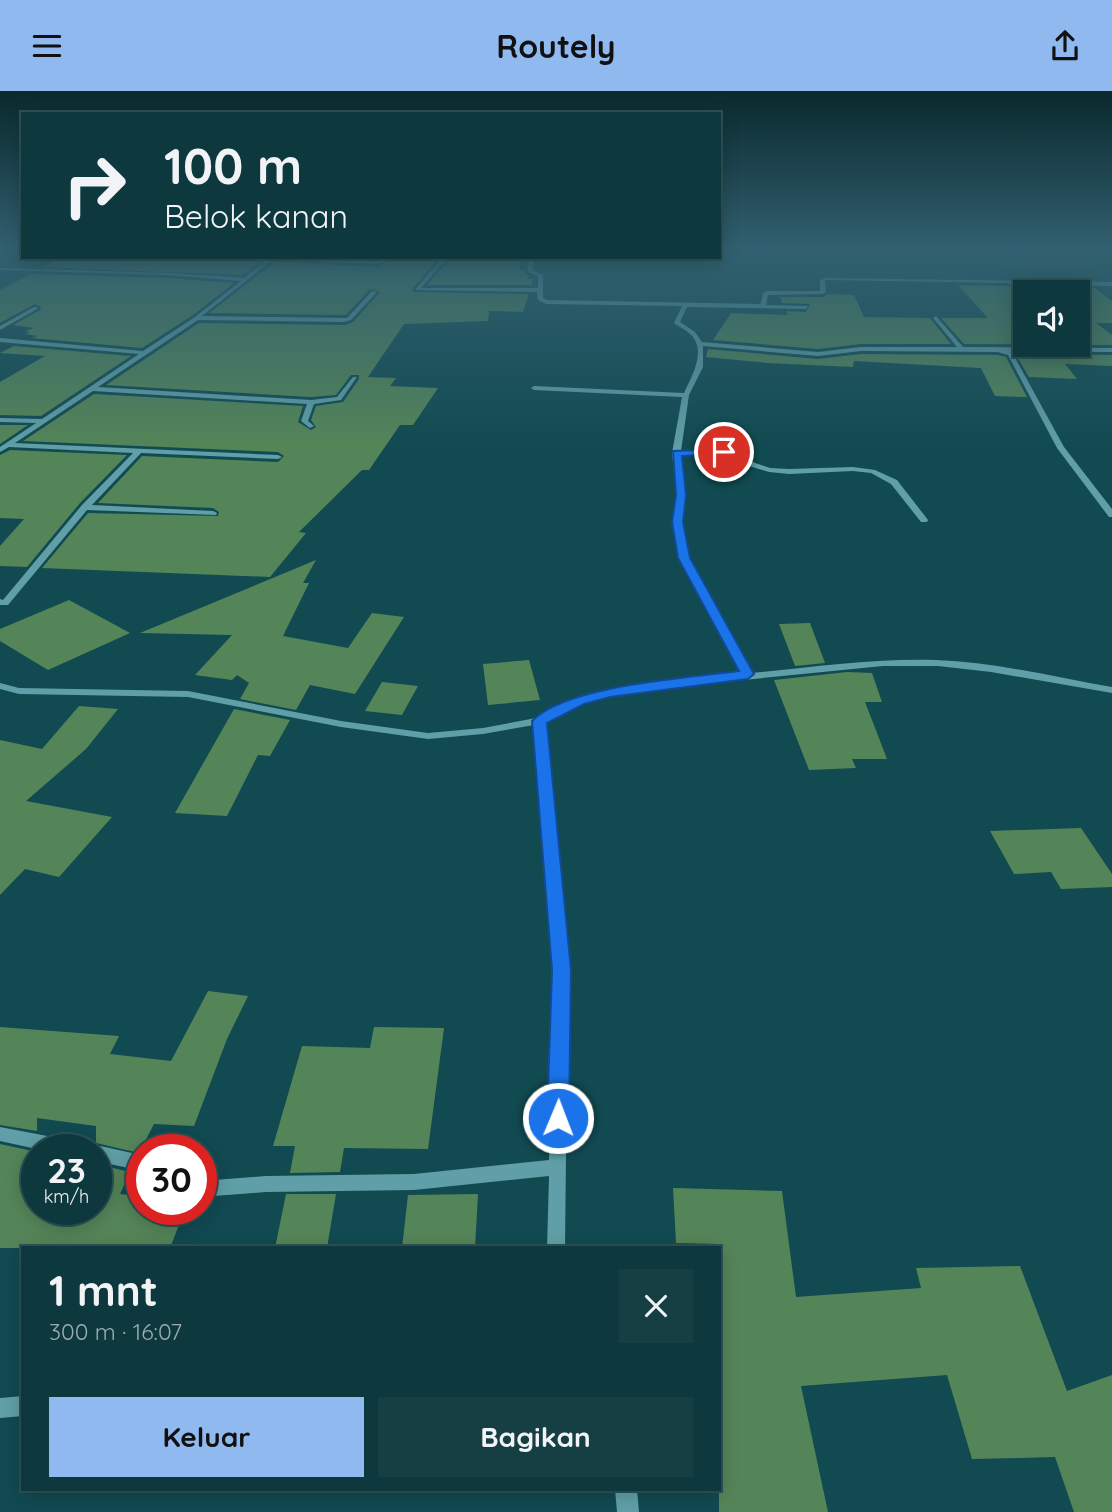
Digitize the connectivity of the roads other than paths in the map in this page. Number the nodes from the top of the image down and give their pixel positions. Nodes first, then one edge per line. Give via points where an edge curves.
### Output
1 (21, 316) edge
2 (310, 316) edge
3 (351, 316) edge
4 (680, 316) edge
5 (197, 318) joint
6 (936, 318) dead end
7 (308, 320) junction
8 (0, 328) edge
9 (0, 340) edge
10 (700, 344) junction
11 (961, 349) junction
12 (999, 350) junction
13 (1013, 350) edge
14 (1090, 350) edge
15 (1112, 350) edge
16 (143, 353) junction
17 (355, 378) dead end
18 (93, 389) junction
19 (534, 389) dead end
20 (686, 395) junction
21 (311, 402) junction
22 (0, 420) edge
23 (44, 421) junction
24 (310, 425) dead end
25 (8, 445) junction
26 (0, 450) edge
27 (139, 451) junction
28 (676, 453) junction
29 (278, 457) dead end
30 (85, 507) junction
31 (213, 513) dead end
32 (1112, 515) edge
33 (924, 520) dead end
34 (2, 604) edge
35 (748, 674) junction
36 (0, 686) edge
37 (1112, 690) edge
38 (539, 721) junction
39 (0, 1134) edge
40 (21, 1138) edge
41 (557, 1167) junction
42 (217, 1188) edge
43 (556, 1246) edge
44 (21, 1406) edge
45 (0, 1408) edge
46 (625, 1491) edge
47 (628, 1512) edge

1 - 8 street
2 - 7 street
3 - 7 street
4 - 10 street via 677,323
5 - 7 street
5 - 16 street
6 - 11 street
9 - 16 street
10 - 11 street via 818,354
10 - 20 street via 700,367
11 - 12 street
12 - 13 street
12 - 32 street via 1010,353 1061,448
14 - 15 street
16 - 18 street
17 - 21 street via 339,399
18 - 21 street
18 - 23 street
19 - 20 street
20 - 28 street
21 - 24 street via 304,421
22 - 23 street
23 - 25 street
25 - 26 street
25 - 27 street
27 - 29 street
27 - 30 street
28 - 33 street via 739,454 745,462 763,469 879,473 891,479
28 - 35 street via 681,495 677,522 684,558
30 - 31 street
30 - 34 street
35 - 37 street via 938,663
35 - 38 street via 608,693
36 - 38 street via 19,691 188,694 428,736
38 - 41 street via 561,970
39 - 40 street
41 - 42 street via 414,1182
41 - 43 street
44 - 45 street
46 - 47 street

